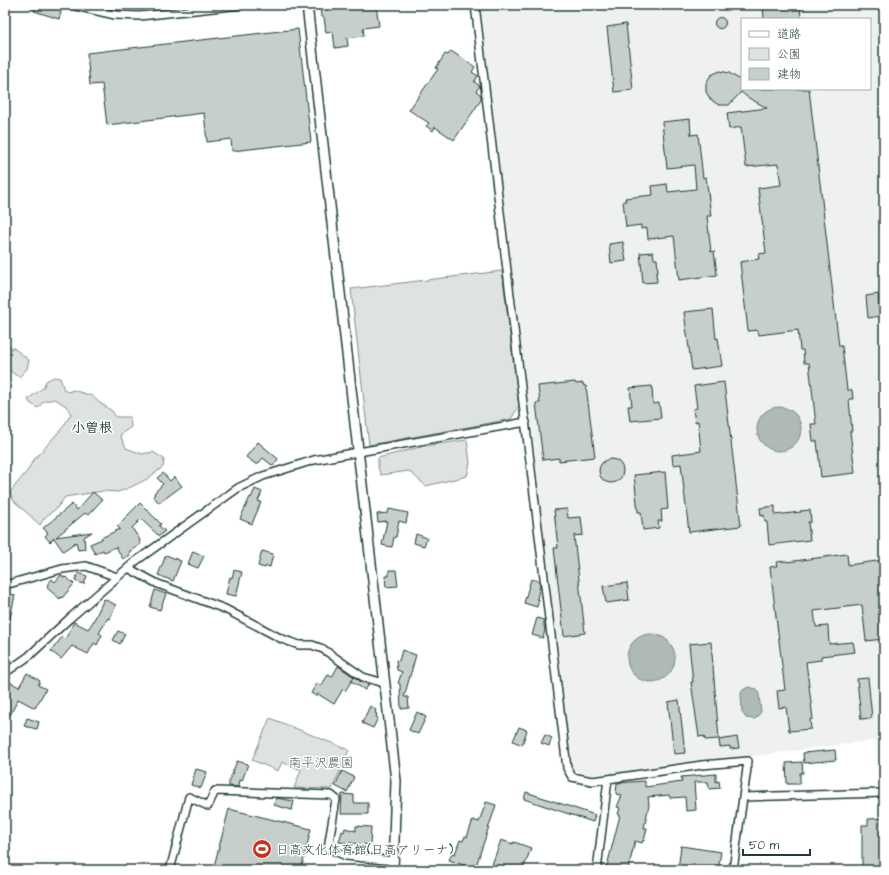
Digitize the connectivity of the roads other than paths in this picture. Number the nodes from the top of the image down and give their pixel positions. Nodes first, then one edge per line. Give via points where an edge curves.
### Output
1 (71, 5) edge
2 (241, 5) edge
3 (307, 5) edge
4 (475, 5) edge
5 (526, 422) junction
6 (358, 451) junction
7 (128, 568) junction
8 (117, 576) junction
9 (5, 585) edge
10 (5, 673) edge
11 (384, 683) junction
12 (608, 779) junction
13 (884, 793) edge
14 (743, 797) junction
15 (394, 865) edge
16 (170, 870) edge
17 (597, 870) edge
18 (732, 870) edge

1 - 2 street via 115,16 140,16
3 - 6 street
4 - 5 street
5 - 6 street
5 - 12 street via 566,768 572,777 592,781
6 - 7 street via 286,468 238,488
6 - 11 street
7 - 8 street
7 - 11 street via 158,584 225,610 282,639 323,649 363,677
8 - 9 street via 86,566 62,569
8 - 10 street via 29,656
11 - 15 street via 396,781
12 - 14 street via 748,761
12 - 17 street
13 - 14 street
14 - 18 street
15 - 16 street via 346,856 328,848 336,799 331,795 215,791 208,806 189,797

